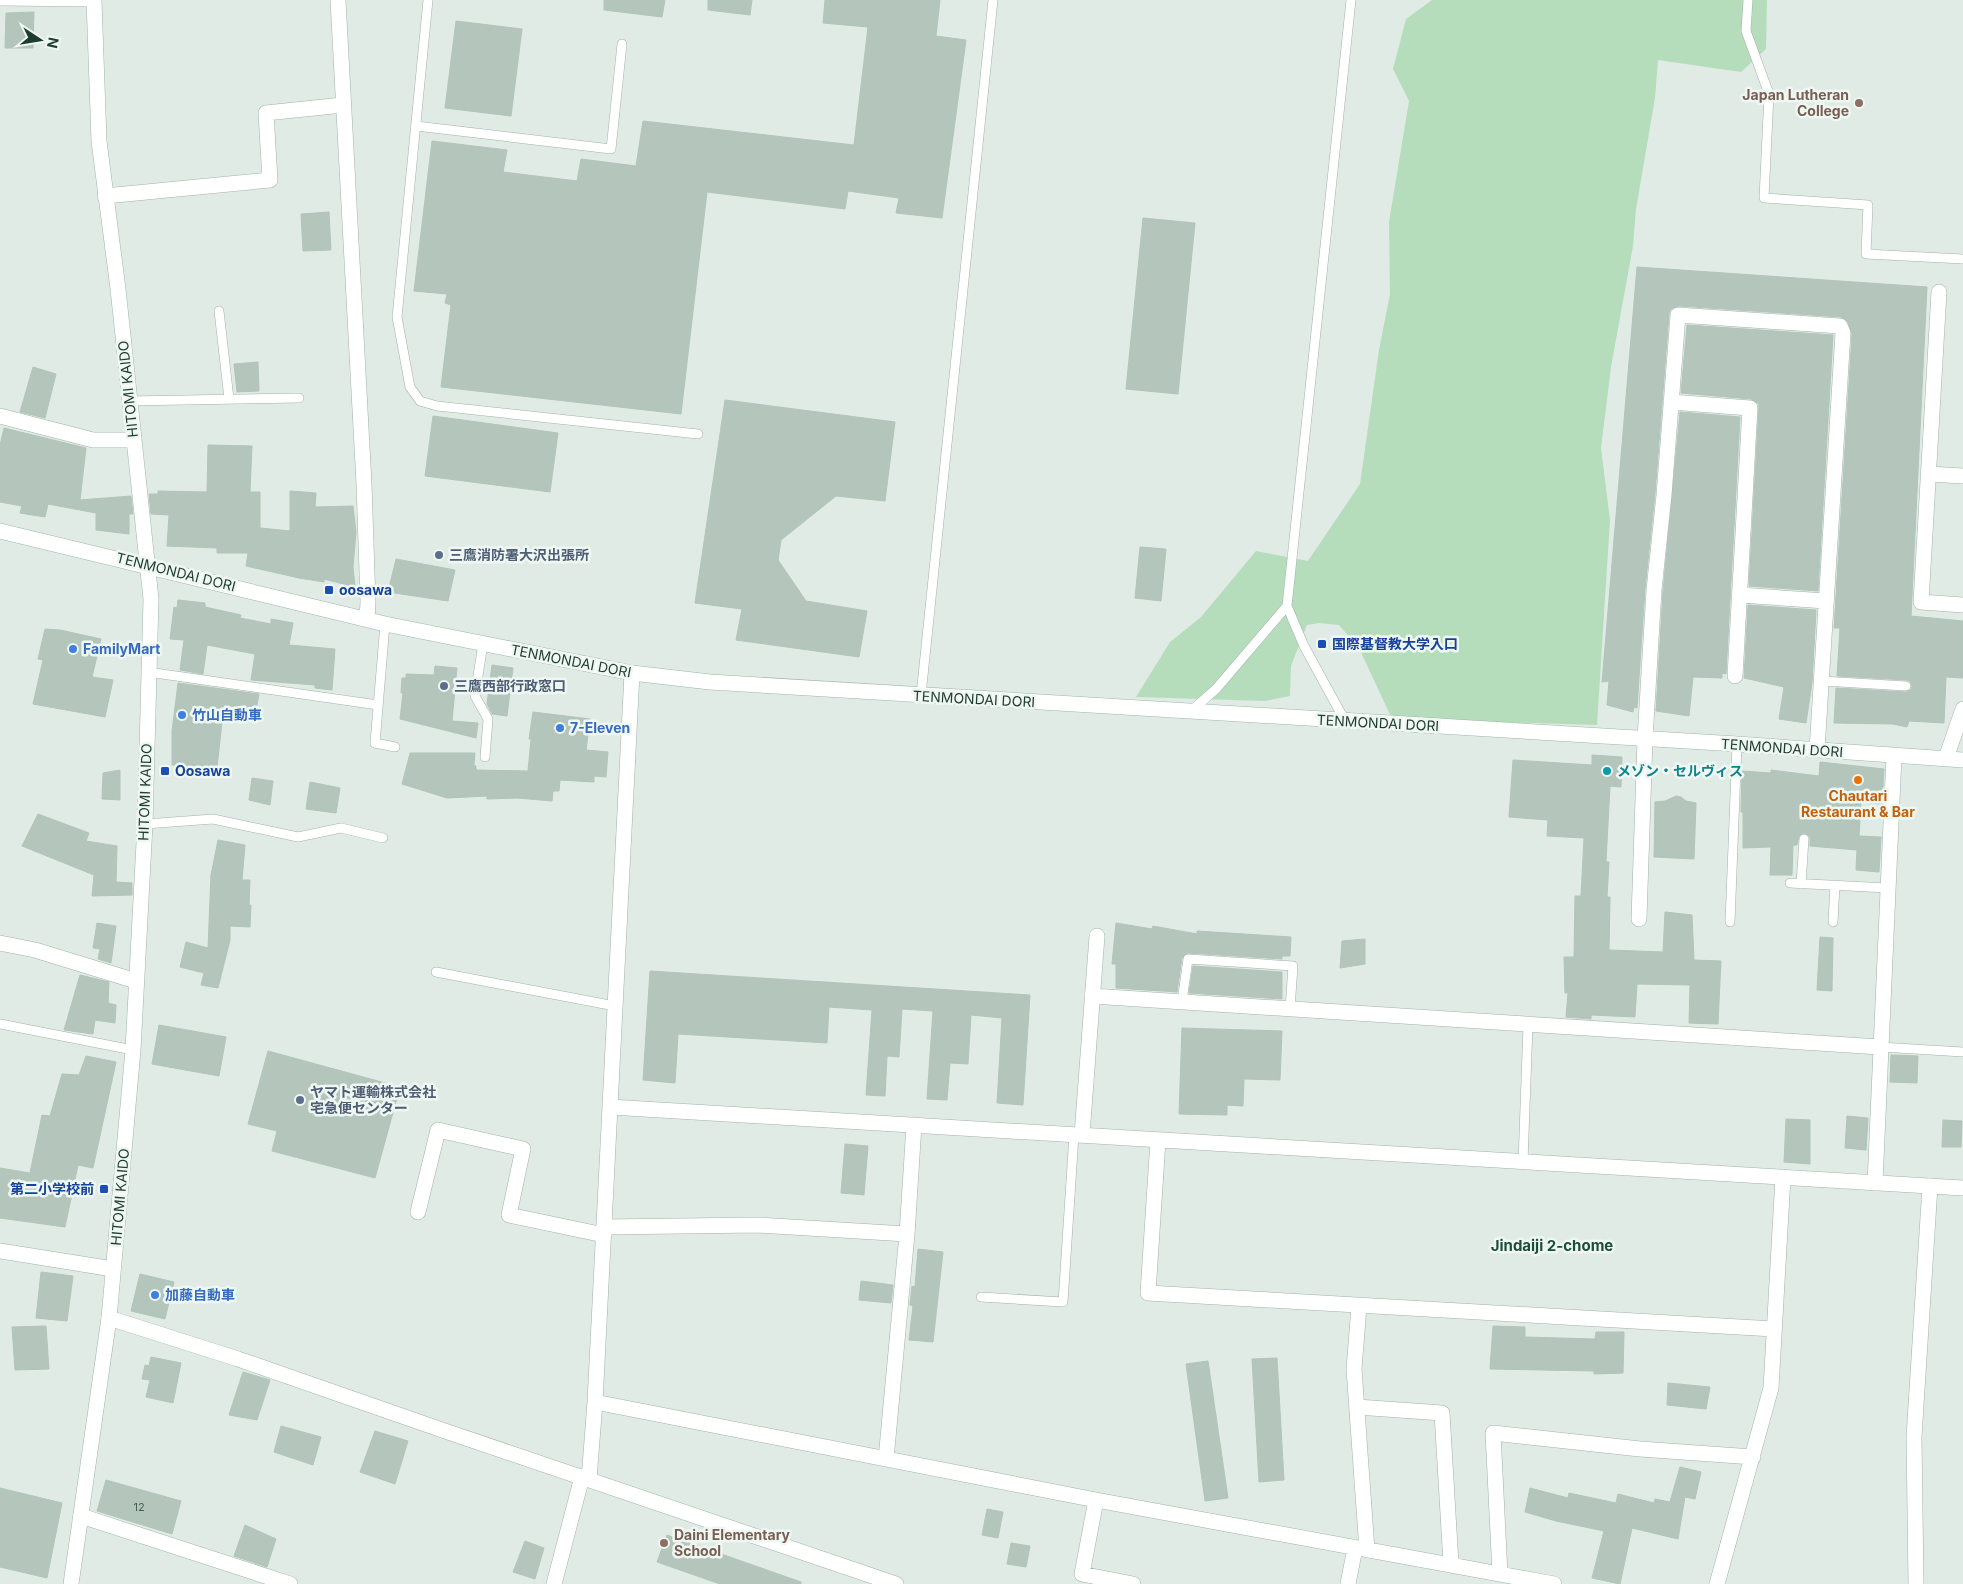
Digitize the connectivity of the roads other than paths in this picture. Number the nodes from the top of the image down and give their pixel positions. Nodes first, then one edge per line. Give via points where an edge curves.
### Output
1 (0, 0) edge
2 (338, 0) edge
3 (428, 0) edge
4 (993, 0) edge
5 (1351, 0) edge
6 (1748, 0) edge
7 (94, 1) edge
8 (622, 44) dead end
9 (343, 104) junction
10 (416, 126) junction
11 (105, 196) junction
12 (1963, 259) edge
13 (1939, 292) dead end
14 (218, 311) dead end
15 (299, 398) dead end
16 (229, 400) junction
17 (129, 401) junction
18 (1671, 402) junction
19 (0, 416) edge
20 (698, 434) dead end
21 (133, 440) junction
22 (1929, 474) junction
23 (1963, 476) edge
24 (0, 531) edge
25 (147, 566) junction
26 (1740, 595) junction
27 (1826, 601) junction
28 (1963, 605) edge
29 (1287, 606) junction
30 (367, 619) junction
31 (385, 624) junction
32 (482, 644) junction
33 (148, 672) junction
34 (632, 673) junction
35 (1735, 676) dead end
36 (1822, 681) junction
37 (1906, 686) dead end
38 (922, 696) junction
39 (378, 705) junction
40 (1963, 710) edge
41 (1190, 712) junction
42 (1345, 721) junction
43 (1645, 739) junction
44 (1737, 744) junction
45 (395, 747) dead end
46 (1817, 750) junction
47 (1894, 756) junction
48 (485, 757) dead end
49 (1946, 758) junction
50 (1963, 760) edge
51 (145, 824) junction
52 (383, 838) dead end
53 (1804, 839) dead end
54 (1790, 883) dead end
55 (1801, 884) junction
56 (1835, 885) junction
57 (1887, 888) junction
58 (1639, 919) dead end
59 (1730, 922) dead end
60 (1833, 922) dead end
61 (1096, 936) dead end
62 (0, 943) edge
63 (436, 972) dead end
64 (136, 982) junction
65 (1092, 996) junction
66 (1182, 1002) junction
67 (615, 1006) junction
68 (1290, 1009) junction
69 (0, 1024) edge
70 (1528, 1025) junction
71 (1880, 1047) junction
72 (133, 1050) junction
73 (1963, 1052) edge
74 (610, 1107) junction
75 (914, 1125) junction
76 (1078, 1135) junction
77 (1158, 1140) junction
78 (1523, 1162) junction
79 (1784, 1177) junction
80 (1875, 1183) junction
81 (1930, 1186) junction
82 (1963, 1188) edge
83 (418, 1212) dead end
84 (604, 1231) junction
85 (907, 1234) junction
86 (0, 1251) edge
87 (113, 1269) junction
88 (982, 1297) dead end
89 (1359, 1306) junction
90 (109, 1318) junction
91 (1774, 1329) junction
92 (595, 1402) junction
93 (1357, 1407) junction
94 (1752, 1457) junction
95 (886, 1459) junction
96 (585, 1478) junction
97 (1096, 1500) junction
98 (81, 1516) junction
99 (1361, 1549) junction
100 (1451, 1564) junction
101 (1500, 1574) junction
102 (72, 1584) edge
103 (290, 1584) edge
104 (554, 1584) edge
105 (896, 1584) edge
106 (1133, 1584) edge
107 (1348, 1584) edge
108 (1554, 1584) edge
109 (1717, 1584) edge
110 (1916, 1584) edge

1 - 7 lane
2 - 9 street
3 - 10 lane
4 - 38 lane
5 - 29 lane
6 - 12 lane via 1746,31 1769,94 1764,198 1868,205 1866,254
7 - 11 street, HITOMI KAIDO via 99,141
8 - 10 lane via 611,149
9 - 11 street via 266,113 270,180
9 - 30 street via 364,484
10 - 20 lane via 397,317 410,387 420,400 436,406
11 - 17 street, HITOMI KAIDO
13 - 22 street
14 - 16 lane
15 - 16 lane
16 - 17 lane
17 - 21 street, HITOMI KAIDO
18 - 26 street via 1750,408
18 - 27 street via 1678,315 1840,326 1843,333
18 - 43 street
19 - 21 street via 93,440
21 - 25 street, HITOMI KAIDO
22 - 23 street
22 - 28 street via 1921,602
24 - 25 street, TENMONDAI DORI
25 - 30 street, TENMONDAI DORI
25 - 33 street, HITOMI KAIDO via 151,599
26 - 27 street
26 - 35 street
27 - 36 street
29 - 41 lane via 1216,689
29 - 42 lane via 1304,646
30 - 31 street, TENMONDAI DORI
31 - 32 street, TENMONDAI DORI
31 - 39 lane
32 - 34 street, TENMONDAI DORI
32 - 48 lane via 475,696 488,719
33 - 39 lane
33 - 51 street, HITOMI KAIDO
34 - 38 street, TENMONDAI DORI via 735,684
34 - 67 street
36 - 37 lane
36 - 46 street
38 - 41 street, TENMONDAI DORI
39 - 45 lane via 375,742
40 - 49 street
41 - 42 street, TENMONDAI DORI
42 - 43 street, TENMONDAI DORI
43 - 44 street, TENMONDAI DORI
43 - 58 street
44 - 46 street, TENMONDAI DORI
44 - 59 lane
46 - 47 street, TENMONDAI DORI
47 - 49 street, TENMONDAI DORI
47 - 57 street
49 - 50 street, TENMONDAI DORI
51 - 52 lane via 213,819 298,838 341,828
51 - 64 street, HITOMI KAIDO
53 - 55 lane
54 - 55 lane
55 - 56 lane
56 - 57 lane
56 - 60 lane
57 - 71 street
61 - 65 street
62 - 64 street via 35,950
63 - 67 lane
64 - 72 street, HITOMI KAIDO
65 - 66 street
65 - 76 street
66 - 68 street
66 - 68 lane via 1188,959 1293,966
67 - 74 street
68 - 70 street
69 - 72 lane
70 - 71 street
70 - 78 lane
71 - 73 lane
71 - 80 street
72 - 87 street, HITOMI KAIDO
74 - 75 street
74 - 84 street
75 - 76 street
75 - 85 street
76 - 77 street
76 - 88 lane via 1063,1302
77 - 78 street
77 - 89 street via 1148,1293
78 - 79 street
79 - 80 street
79 - 91 street
80 - 81 street
81 - 82 street
81 - 110 street via 1914,1437
83 - 84 street via 438,1130 523,1149 510,1215
84 - 85 street via 758,1225
84 - 92 street
85 - 95 street
86 - 87 street
87 - 90 street, HITOMI KAIDO
89 - 91 street
89 - 93 street via 1354,1369
90 - 96 street
90 - 98 street, HITOMI KAIDO
91 - 94 street via 1772,1388
92 - 95 street
92 - 96 street
93 - 99 street
93 - 100 street via 1442,1413
94 - 101 street via 1493,1433
94 - 109 street
95 - 97 street
96 - 104 street
96 - 105 street
97 - 99 street
97 - 106 street via 1082,1574
98 - 102 street, HITOMI KAIDO
98 - 103 street
99 - 100 street
99 - 107 street
100 - 101 street
101 - 108 street

